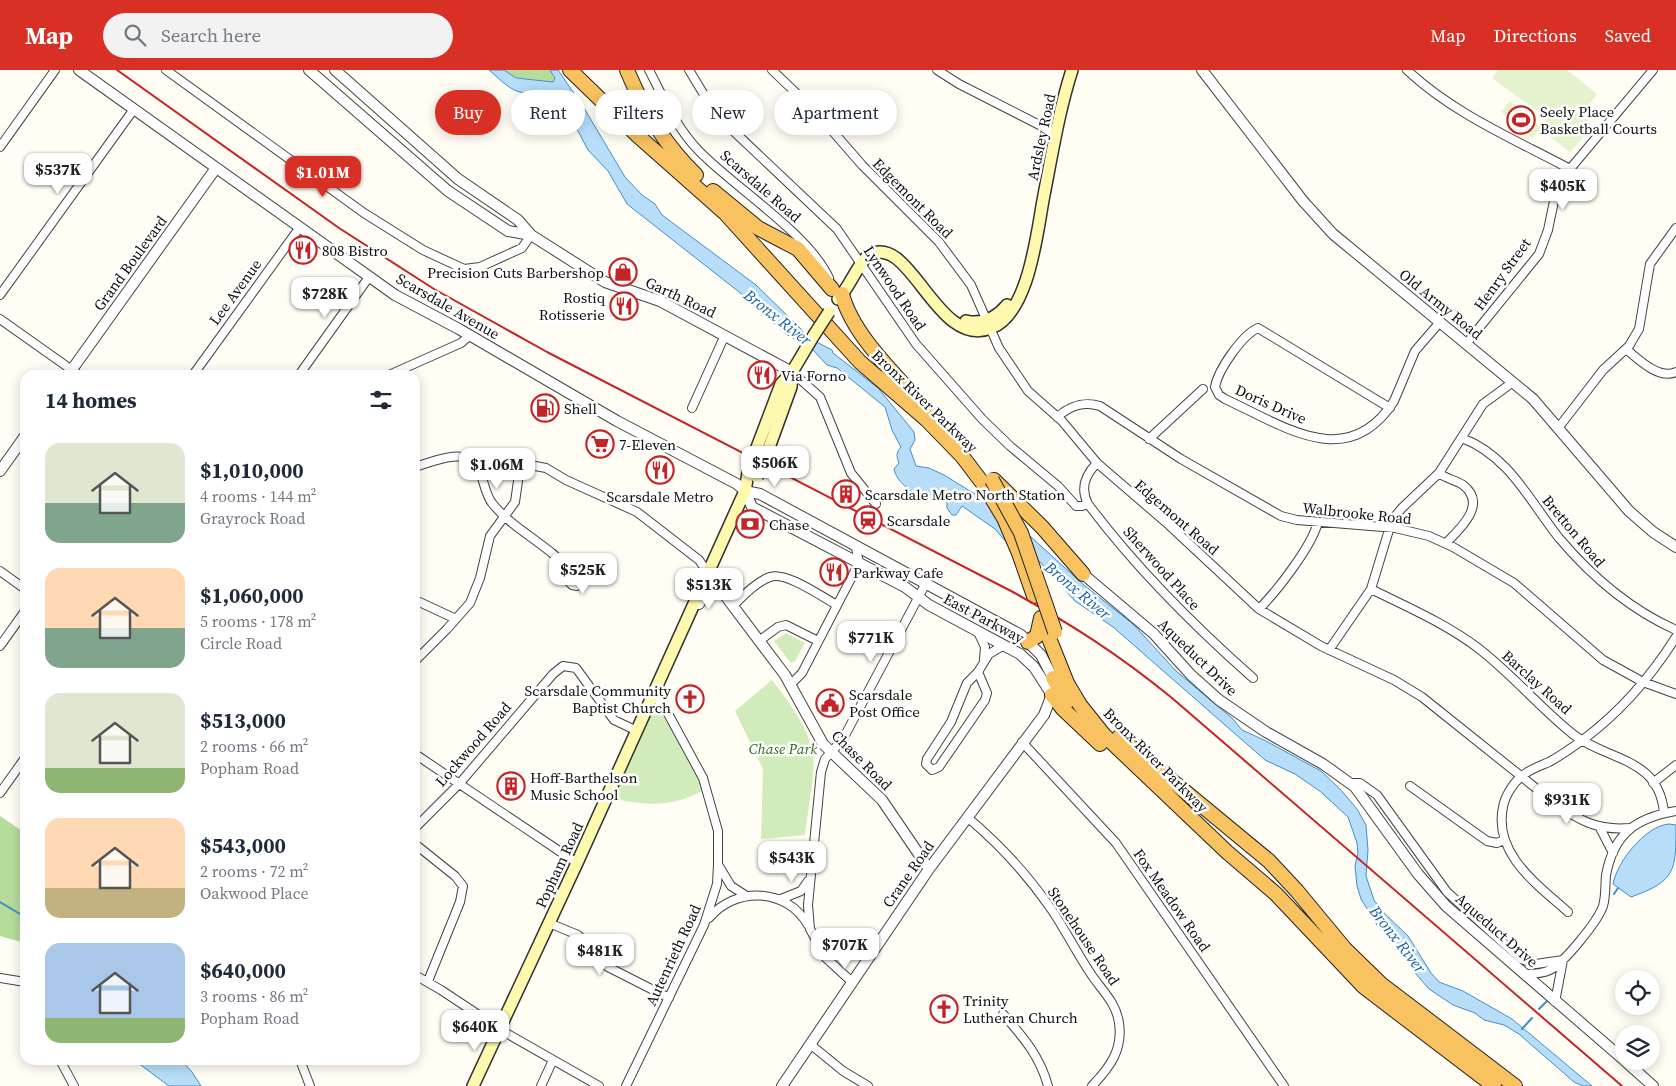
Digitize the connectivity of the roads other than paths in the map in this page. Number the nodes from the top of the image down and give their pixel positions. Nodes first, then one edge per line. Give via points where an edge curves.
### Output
1 (55, 70) edge
2 (79, 70) edge
3 (166, 70) edge
4 (309, 70) edge
5 (570, 70) edge
6 (627, 70) edge
7 (649, 70) edge
8 (689, 70) edge
9 (772, 70) edge
10 (937, 70) edge
11 (1072, 70) edge
12 (1202, 70) edge
13 (1407, 70) edge
14 (1653, 70) edge
15 (337, 72) edge
16 (328, 88) junction
17 (134, 109) junction
18 (1057, 134) junction
19 (0, 147) edge
20 (216, 168) junction
21 (1570, 169) junction
22 (465, 184) junction
23 (711, 189) junction
24 (456, 196) junction
25 (300, 227) junction
26 (1676, 228) edge
27 (531, 234) junction
28 (860, 261) junction
29 (369, 277) junction
30 (837, 294) junction
31 (0, 295) edge
32 (0, 319) edge
33 (1440, 322) junction
34 (988, 325) junction
35 (725, 335) junction
36 (470, 336) junction
37 (1466, 344) junction
38 (1626, 349) junction
39 (69, 370) edge
40 (75, 370) edge
41 (197, 370) edge
42 (303, 370) edge
43 (400, 370) edge
44 (792, 372) junction
45 (1676, 372) edge
46 (1513, 382) junction
47 (1204, 389) dead end
48 (692, 408) dead end
49 (1390, 408) junction
50 (930, 414) junction
51 (1056, 417) junction
52 (1559, 427) junction
53 (1462, 438) junction
54 (1149, 439) junction
55 (20, 443) edge
56 (1097, 463) junction
57 (420, 466) edge
58 (0, 471) edge
59 (1439, 473) junction
60 (988, 480) junction
61 (745, 491) junction
62 (876, 504) dead end
63 (1088, 504) junction
64 (796, 513) junction
65 (505, 516) junction
66 (1318, 522) junction
67 (786, 525) junction
68 (1389, 527) junction
69 (1446, 543) junction
70 (1676, 547) edge
71 (856, 548) junction
72 (871, 555) junction
73 (862, 565) junction
74 (0, 571) edge
75 (572, 573) dead end
76 (708, 573) junction
77 (1084, 574) joint
78 (926, 583) junction
79 (20, 585) edge
80 (1371, 589) junction
81 (721, 590) junction
82 (918, 597) junction
83 (420, 602) edge
84 (837, 605) junction
85 (733, 606) junction
86 (1259, 609) junction
87 (690, 614) junction
88 (20, 618) edge
89 (456, 619) junction
90 (1045, 624) junction
91 (1676, 630) edge
92 (977, 631) junction
93 (1676, 637) edge
94 (1024, 638) junction
95 (759, 641) junction
96 (818, 641) junction
97 (0, 646) edge
98 (1011, 648) junction
99 (1329, 650) junction
100 (420, 656) edge
101 (984, 661) junction
102 (978, 672) junction
103 (1253, 678) dead end
104 (1643, 682) junction
105 (791, 684) junction
106 (1050, 686) junction
107 (1676, 694) edge
108 (652, 695) junction
109 (637, 731) junction
110 (1583, 740) junction
111 (1022, 742) junction
112 (830, 752) junction
113 (420, 757) edge
114 (20, 765) edge
115 (1676, 765) edge
116 (1520, 777) junction
117 (460, 783) junction
118 (1349, 783) junction
119 (1653, 783) junction
120 (1410, 786) dead end
121 (1150, 789) junction
122 (0, 793) edge
123 (1175, 801) junction
124 (1676, 811) edge
125 (1664, 813) junction
126 (1211, 814) junction
127 (967, 817) junction
128 (420, 823) edge
129 (1200, 827) junction
130 (1600, 828) junction
131 (1630, 828) junction
132 (1504, 840) junction
133 (420, 848) edge
134 (1613, 853) junction
135 (577, 863) junction
136 (718, 864) junction
137 (929, 869) junction
138 (810, 879) junction
139 (745, 895) junction
140 (781, 899) junction
141 (1568, 912) dead end
142 (549, 923) junction
143 (704, 925) junction
144 (810, 929) junction
145 (1564, 960) junction
146 (1523, 974) junction
147 (420, 977) edge
148 (0, 978) edge
149 (20, 981) edge
150 (428, 981) junction
151 (852, 982) junction
152 (669, 998) junction
153 (1555, 1002) junction
154 (1003, 1014) dead end
155 (500, 1029) junction
156 (810, 1044) junction
157 (1615, 1053) edge
158 (553, 1060) junction
159 (63, 1065) edge
160 (302, 1065) edge
161 (1634, 1070) edge
162 (1476, 1072) junction
163 (1281, 1085) edge
164 (74, 1086) edge
165 (310, 1086) edge
166 (473, 1086) edge
167 (541, 1086) edge
168 (598, 1086) edge
169 (626, 1086) edge
170 (782, 1086) edge
171 (868, 1086) edge
172 (1048, 1086) edge
173 (1092, 1086) edge
174 (1489, 1086) edge
175 (1494, 1086) edge
176 (1515, 1086) edge
177 (1653, 1086) edge

1 - 19 street
2 - 17 street, Scarsdale Avenue
3 - 27 street via 364,213 423,250 464,269 480,267 522,248
4 - 16 street, Garth Road
5 - 60 highway, Bronx River Parkway via 632,131 725,213 860,362
6 - 23 highway, Bronx River Parkway via 664,138
7 - 30 street, Scarsdale Road via 694,146 809,248
8 - 28 street, Lynwood Road via 724,121 829,220
9 - 34 street, Edgemont Road via 939,242 971,285
10 - 18 street
11 - 18 main road, Ardsley Road
12 - 33 street, Old Army Road via 1333,234
13 - 21 street via 1459,111
14 - 21 street, Henry Street
15 - 16 street
15 - 22 street, Garth Road
16 - 24 street, Garth Road
17 - 20 street, Scarsdale Avenue
17 - 31 street
18 - 34 main road, Ardsley Road via 1026,265 1005,307
20 - 25 street, Scarsdale Avenue
20 - 40 street, Grand Boulevard
21 - 37 street, Henry Street via 1554,200 1548,230 1538,254
22 - 24 street
22 - 27 street, Garth Road via 518,220
23 - 30 highway via 758,228 798,249
23 - 50 highway, Bronx River Parkway via 859,351
24 - 27 street, Garth Road via 508,231
25 - 29 street, Scarsdale Avenue
25 - 41 street, Lee Avenue
26 - 38 street via 1650,264 1639,329
27 - 35 street, Garth Road via 605,282 654,298
28 - 30 main road via 848,288
28 - 34 main road via 872,254 892,256 909,270 951,322 970,330
28 - 63 street, Lynwood Road via 916,344 992,429 1047,476 1076,506
29 - 36 street, Scarsdale Avenue
29 - 42 street
30 - 44 main road, Popham Road, bridge
30 - 50 highway via 876,353
32 - 39 street
33 - 37 street, Old Army Road
33 - 49 street, Doris Drive via 1415,351
34 - 51 street, Edgemont Road via 1011,368 1028,391
35 - 44 street, Garth Road
35 - 48 street
36 - 43 street via 462,343
36 - 61 street, Scarsdale Avenue
37 - 46 street, Old Army Road
38 - 45 street via 1656,371 1665,374
38 - 52 street via 1603,370
44 - 61 main road, Popham Road, bridge via 791,388
44 - 62 street via 820,397 850,472
46 - 52 street, Old Army Road
46 - 53 street via 1484,404
47 - 54 street
49 - 49 street, Doris Drive via 1368,431 1336,440 1304,434 1282,425 1225,399 1215,387 1220,372 1247,335 1258,328
50 - 60 highway, Bronx River Parkway via 967,448
51 - 54 street, Walbrooke Road via 1072,406 1094,404
51 - 56 street, Edgemont Road
52 - 70 street, Old Army Road via 1629,511
53 - 59 street
53 - 91 street, Bretton Road via 1487,449 1504,465 1595,578 1628,603
54 - 66 street, Walbrooke Road via 1274,512 1289,519
55 - 58 street
56 - 63 street via 1084,482
56 - 86 street, Edgemont Road
57 - 65 street via 459,457 474,461 487,496
59 - 68 street via 1402,508
59 - 69 street via 1464,486 1473,502 1467,521
60 - 77 highway via 1042,527
60 - 90 highway, Bronx River Parkway
60 - 90 highway, Bronx River Parkway, bridge via 1021,533
61 - 64 street, East Parkway via 760,494
61 - 67 street, East Parkway via 752,507
61 - 76 main road, Popham Road
63 - 103 street, Sherwood Place via 1150,579
64 - 67 street
64 - 71 street, East Parkway
65 - 75 street
65 - 76 street via 515,502 521,471 530,465 541,466 637,512 699,560
65 - 89 street via 490,536 474,596
66 - 68 street, Walbrooke Road
66 - 86 street via 1278,588
67 - 73 street, East Parkway
68 - 69 street, Walbrooke Road
68 - 80 street
69 - 104 street, Walbrooke Road via 1502,575 1538,602 1594,653
71 - 72 street, East Parkway
71 - 73 street
72 - 73 street
72 - 78 street, East Parkway
73 - 82 street, East Parkway
73 - 84 street
74 - 79 street
76 - 81 street, Chase Road
76 - 87 main road, Popham Road
77 - 118 street, Aqueduct Drive via 1154,634 1219,700 1244,719 1323,764
78 - 82 street
78 - 94 street, East Parkway
80 - 99 street
80 - 110 street, Barclay Road via 1465,639
81 - 85 street, Chase Road
81 - 87 street via 705,593
82 - 92 street, East Parkway
82 - 112 street via 843,740
83 - 89 street
84 - 85 street via 790,580 774,576
84 - 96 street
85 - 95 street, Chase Road
86 - 99 street, Edgemont Road
87 - 108 main road, Popham Road
88 - 97 street
89 - 100 street
90 - 94 highway via 1037,636
90 - 123 highway, Bronx River Parkway via 1061,672 1087,715 1113,744
90 - 126 highway, Bronx River Parkway via 1100,717
92 - 98 street, East Parkway
92 - 101 street via 985,647
93 - 104 street
94 - 98 street via 1022,644
94 - 106 street, East Parkway via 1044,659
95 - 96 street via 786,625
95 - 105 street, Chase Road
96 - 105 street via 802,673
98 - 101 street via 989,654
98 - 106 street, East Parkway via 1030,663
99 - 116 street, Edgemont Road via 1422,697
101 - 102 street
102 - 102 street via 968,684 951,722 927,759 926,764 932,770 939,767 985,700 987,693
104 - 107 street, Walbrooke Road
104 - 110 street
105 - 112 street, Chase Road via 820,740
106 - 111 street, Crane Road via 1044,715
106 - 121 highway via 1063,709
108 - 109 main road, Popham Road
108 - 136 street, Autenrieth Road via 665,708 703,778 718,831
109 - 117 street, Lockwood Road via 614,720 576,668 563,666 552,674
109 - 135 main road, Popham Road
110 - 116 street
110 - 119 street, Barclay Road via 1633,764
111 - 127 street, Crane Road
111 - 163 street, Fox Meadow Road via 1116,844
112 - 137 street, Chase Road via 882,800
112 - 138 street via 821,772
113 - 117 street
114 - 122 street
115 - 119 street
116 - 130 street, Edgemont Road via 1562,808
116 - 132 street via 1507,794 1503,806
117 - 128 street, Lockwood Road
117 - 135 street
118 - 145 street, Aqueduct Drive via 1360,783 1378,795 1447,892 1521,959 1536,964
118 - 146 street, Aqueduct Drive via 1366,800 1436,895
119 - 125 street, Barclay Road via 1662,798
120 - 132 street via 1487,841 1497,843
121 - 123 highway
121 - 129 highway via 1165,804
123 - 126 highway via 1188,802
123 - 129 highway, Bronx River Parkway
124 - 125 street, Edgemont Road
125 - 131 street, Edgemont Road
126 - 176 highway, Bronx River Parkway via 1280,872 1372,976
127 - 137 street, Crane Road
127 - 173 street, Stonehouse Road via 1013,860 1049,906 1090,974 1115,1006 1120,1025 1118,1052
129 - 162 highway, Bronx River Parkway via 1276,894 1364,988
130 - 131 street, Edgemont Road
130 - 134 street
131 - 134 street
132 - 141 street via 1522,869
133 - 150 street via 463,886 460,902
134 - 145 street via 1602,909
135 - 142 main road, Popham Road
136 - 139 street via 731,886
136 - 143 street, Autenrieth Road via 717,884
137 - 151 street, Crane Road
138 - 140 street via 801,891
138 - 144 street
139 - 140 street
139 - 143 street via 723,905
140 - 144 street via 799,911
142 - 152 street via 578,935 608,967
142 - 155 main road, Popham Road
143 - 152 street, Autenrieth Road
144 - 151 street via 826,958
145 - 146 street via 1548,971
145 - 153 street
146 - 153 street, Aqueduct Drive
147 - 150 street
148 - 149 street
150 - 155 street
151 - 156 street, Crane Road
152 - 169 street, Autenrieth Road
153 - 157 street, Aqueduct Drive
154 - 172 street via 1032,1047 1044,1069
155 - 158 street
155 - 166 main road, Popham Road
156 - 170 street, Crane Road
156 - 171 street via 843,1071
158 - 167 street
158 - 168 street
159 - 164 street
160 - 165 street
161 - 177 street, Aqueduct Drive
162 - 174 highway
162 - 175 highway, Bronx River Parkway

